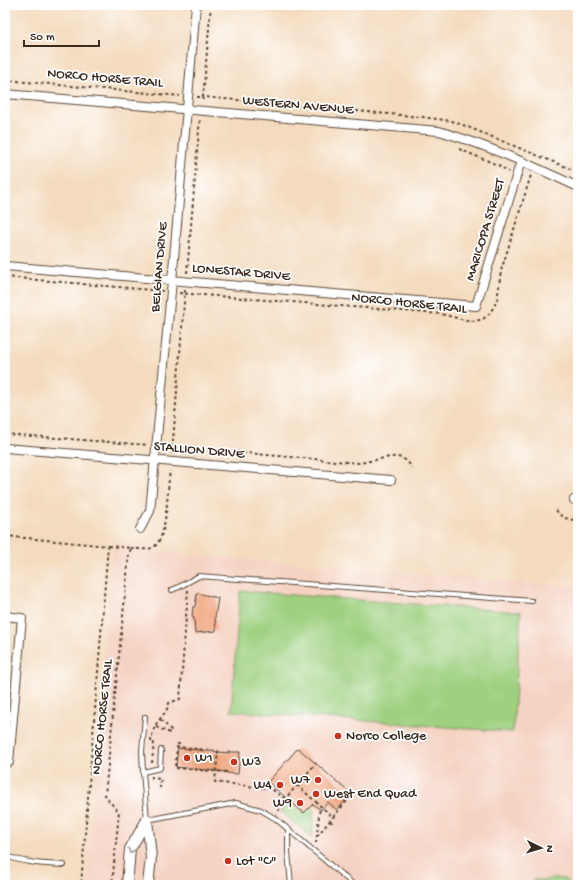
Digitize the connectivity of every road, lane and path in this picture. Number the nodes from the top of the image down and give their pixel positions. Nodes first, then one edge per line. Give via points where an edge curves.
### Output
1 (196, 5) edge
2 (211, 5) edge
3 (5, 80) edge
4 (5, 94) edge
5 (188, 96) junction
6 (203, 97) junction
7 (187, 110) junction
8 (200, 111) junction
9 (459, 149) dead end
10 (538, 155) junction
11 (521, 161) junction
12 (534, 167) junction
13 (578, 172) edge
14 (516, 175) junction
15 (578, 187) edge
16 (5, 266) edge
17 (5, 277) edge
18 (172, 281) junction
19 (186, 282) junction
20 (171, 292) junction
21 (185, 294) junction
22 (476, 306) joint
23 (5, 434) edge
24 (156, 446) junction
25 (172, 447) junction
26 (5, 448) edge
27 (155, 460) junction
28 (171, 462) junction
29 (412, 468) dead end
30 (391, 480) dead end
31 (556, 510) dead end
32 (578, 520) edge
33 (140, 529) dead end
34 (5, 536) edge
35 (108, 546) junction
36 (131, 548) junction
37 (189, 581) junction
38 (172, 590) dead end
39 (532, 601) dead end
40 (5, 616) edge
41 (145, 717) dead end
42 (160, 719) junction
43 (155, 727) junction
44 (177, 744) dead end
45 (178, 748) junction
46 (161, 750) dead end
47 (5, 762) edge
48 (316, 763) dead end
49 (152, 765) dead end
50 (142, 772) junction
51 (216, 772) junction
52 (228, 772) dead end
53 (152, 775) dead end
54 (297, 785) junction
55 (160, 788) dead end
56 (352, 795) dead end
57 (285, 800) junction
58 (320, 806) junction
59 (278, 811) dead end
60 (333, 817) junction
61 (147, 820) junction
62 (330, 821) junction
63 (334, 824) dead end
64 (288, 829) junction
65 (317, 836) junction
66 (316, 843) dead end
67 (5, 856) edge
68 (64, 865) dead end
69 (80, 885) edge
70 (112, 885) edge
71 (127, 885) edge
72 (148, 885) edge
73 (291, 885) edge
74 (354, 885) edge

1 - 5 street, BELGIAN DRIVE
2 - 6 path
3 - 5 path, NORCO HORSE TRAIL
4 - 7 street, WESTERN AVENUE
5 - 6 path, NORCO HORSE TRAIL
5 - 7 street, BELGIAN DRIVE
6 - 8 path
6 - 10 path, NORCO HORSE TRAIL via 442,119
7 - 8 street, WESTERN AVENUE
7 - 18 street, BELGIAN DRIVE
8 - 11 street, WESTERN AVENUE via 439,131
8 - 19 path
9 - 14 path
10 - 12 path, NORCO HORSE TRAIL
10 - 13 path, NORCO HORSE TRAIL
11 - 12 street, WESTERN AVENUE
11 - 14 street, MARICOPA STREET
12 - 15 street, WESTERN AVENUE
12 - 21 path, NORCO HORSE TRAIL via 501,271 497,301 483,319 475,321 441,314
14 - 22 street, MARICOPA STREET
16 - 18 street, LONESTAR DRIVE
17 - 20 path, NORCO HORSE TRAIL
18 - 19 street, LONESTAR DRIVE
18 - 20 street, BELGIAN DRIVE
19 - 21 path
19 - 22 street, LONESTAR DRIVE
20 - 21 path, NORCO HORSE TRAIL
20 - 24 street, BELGIAN DRIVE
21 - 25 path
23 - 24 path
24 - 25 path
24 - 27 street, BELGIAN DRIVE
25 - 28 path
25 - 29 path via 359,462 397,457 410,464
26 - 27 street, STALLION DRIVE
27 - 28 street, STALLION DRIVE
27 - 33 street, BELGIAN DRIVE via 150,511
28 - 30 street, STALLION DRIVE
28 - 36 path via 166,515 160,540 155,547 148,549
31 - 32 path via 563,517
34 - 35 path
35 - 36 path
35 - 69 path, NORCO HORSE TRAIL
36 - 70 path, NORCO HORSE TRAIL via 105,795 119,812
37 - 38 lane
37 - 39 lane via 199,576
37 - 42 path via 180,699 169,703 167,711
40 - 47 street via 22,618 9,762
41 - 50 lane
42 - 43 path
42 - 43 path via 171,730 170,733
43 - 49 path via 151,741 154,741
44 - 45 path
45 - 51 path via 218,751
45 - 51 path via 175,768
46 - 50 lane via 160,768
48 - 54 path
50 - 61 lane
51 - 52 path
51 - 57 path via 215,782 272,789
53 - 55 path via 152,778 161,779
54 - 57 path
54 - 58 path
56 - 60 path
57 - 59 path
58 - 60 path
58 - 65 path
60 - 62 path
61 - 64 lane via 236,804 261,810
61 -> 71 street via 130,849
61 - 72 street via 151,857
62 - 63 path
62 - 65 path
64 - 73 lane
64 - 74 lane
65 - 66 path
67 - 68 lane via 34,863

